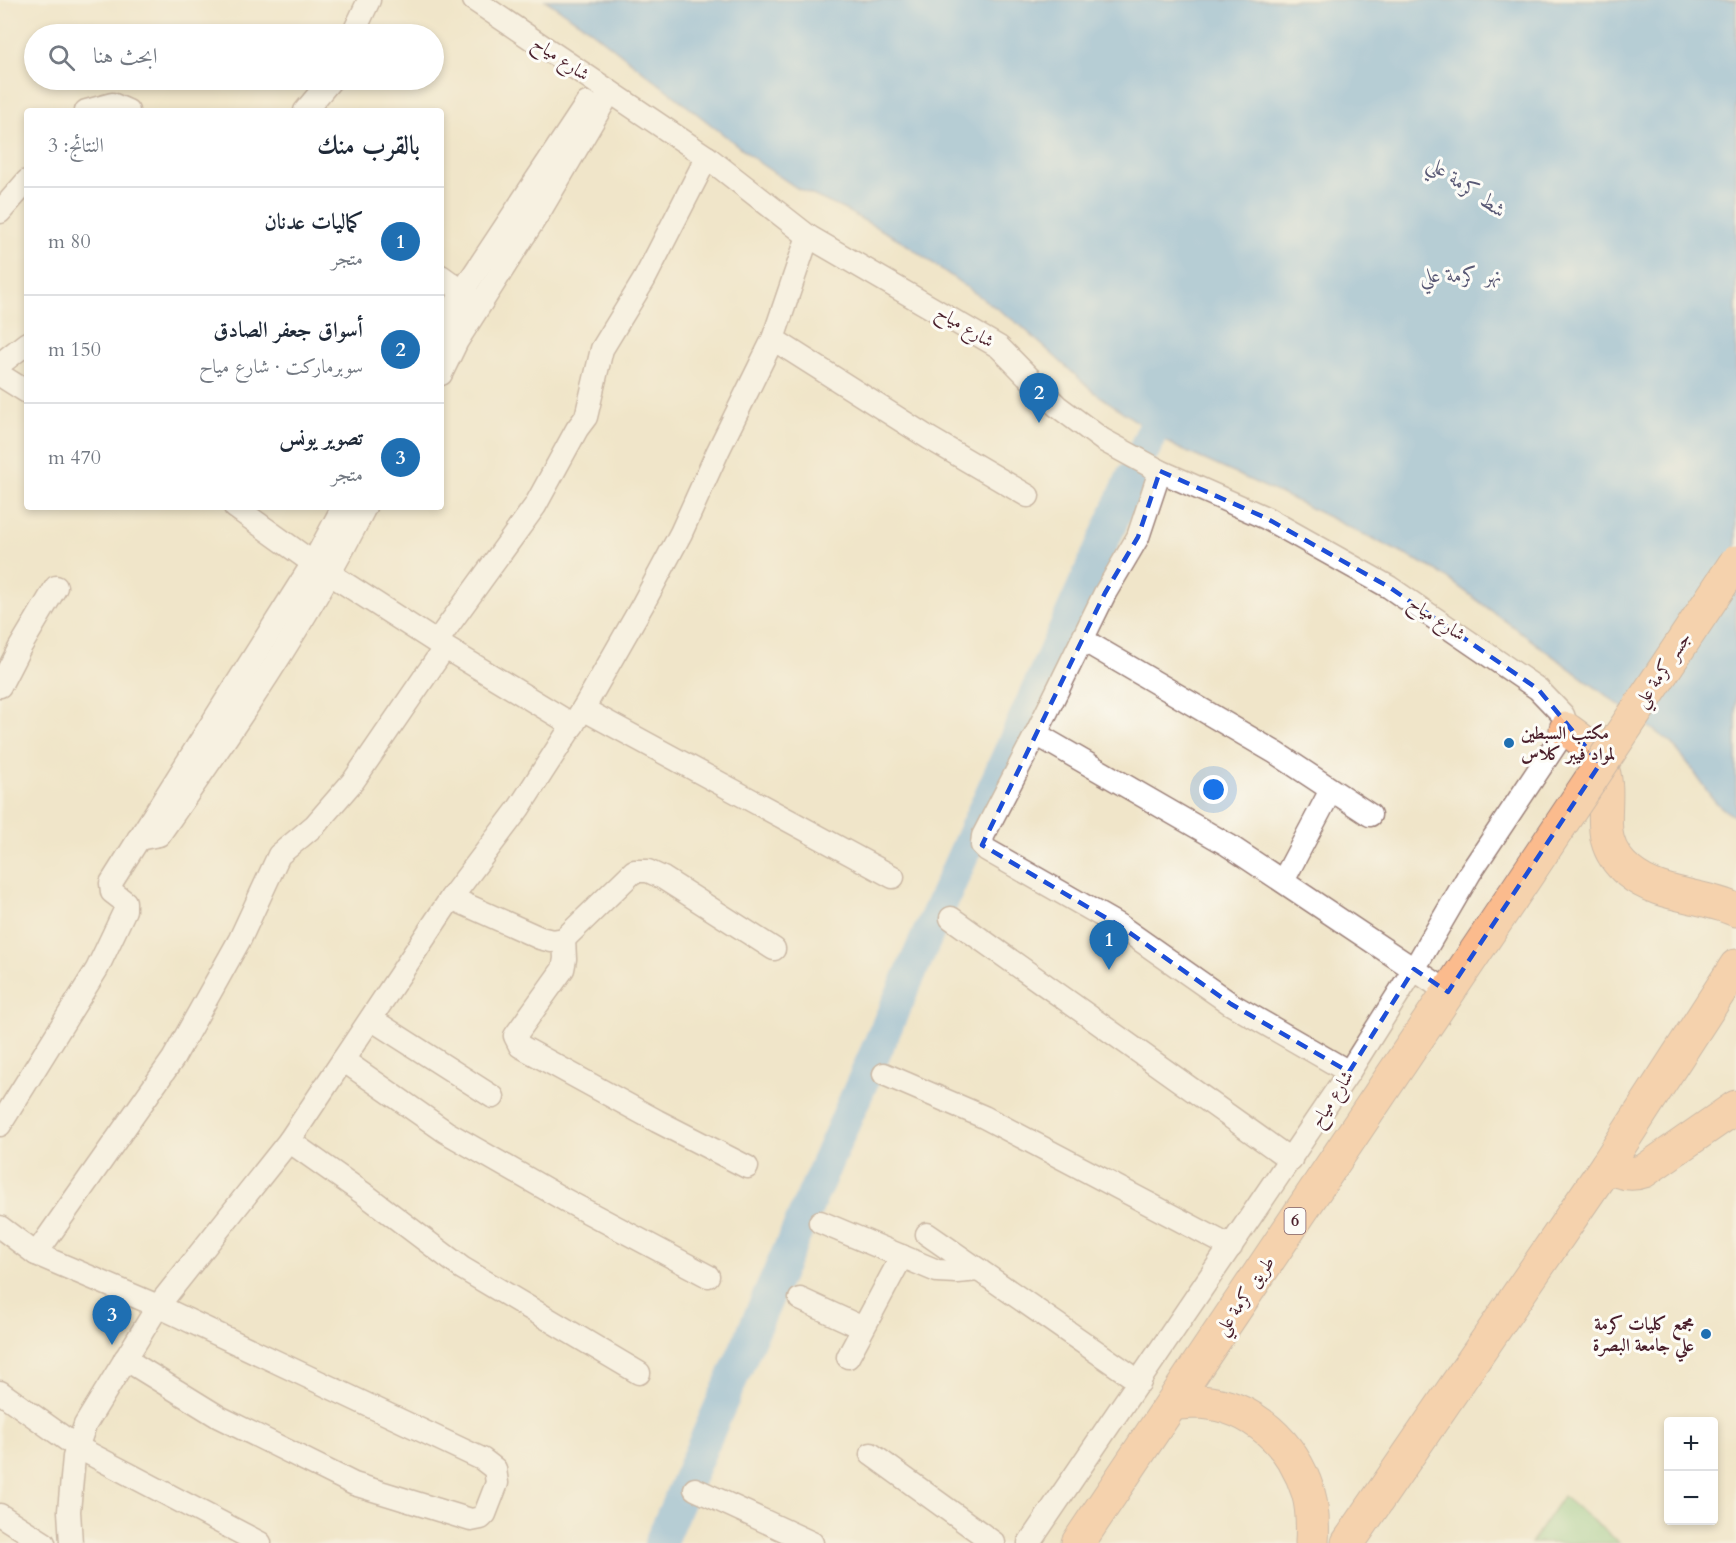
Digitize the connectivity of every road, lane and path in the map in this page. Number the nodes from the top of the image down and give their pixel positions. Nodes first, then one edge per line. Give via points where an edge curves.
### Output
1 (369, 0) edge
2 (474, 0) edge
3 (358, 24) edge
4 (605, 88) junction
5 (323, 90) edge
6 (97, 108) edge
7 (121, 108) edge
8 (308, 108) edge
9 (707, 157) junction
10 (24, 184) edge
11 (0, 212) edge
12 (808, 236) junction
13 (444, 278) edge
14 (471, 298) junction
15 (444, 329) edge
16 (773, 339) junction
17 (24, 345) edge
18 (0, 364) edge
19 (444, 368) edge
20 (0, 375) edge
21 (24, 390) edge
22 (1160, 471) junction
23 (1028, 496) dead end
24 (239, 510) edge
25 (342, 510) edge
26 (363, 510) edge
27 (1736, 562) edge
28 (322, 568) junction
29 (56, 587) dead end
30 (1083, 640) junction
31 (439, 644) junction
32 (0, 686) edge
33 (578, 717) junction
34 (1566, 729) junction
35 (1036, 734) junction
36 (1331, 789) junction
37 (1371, 815) dead end
38 (893, 877) dead end
39 (1283, 881) junction
40 (451, 898) junction
41 (1510, 899) joint
42 (1736, 910) edge
43 (951, 918) dead end
44 (564, 939) junction
45 (774, 949) dead end
46 (1736, 966) edge
47 (1414, 969) junction
48 (1448, 993) junction
49 (371, 1019) junction
50 (343, 1060) junction
51 (1349, 1072) junction
52 (884, 1074) dead end
53 (493, 1097) dead end
54 (1736, 1107) edge
55 (0, 1125) edge
56 (289, 1141) junction
57 (1291, 1160) junction
58 (1607, 1165) junction
59 (747, 1167) dead end
60 (820, 1222) dead end
61 (0, 1227) edge
62 (927, 1234) dead end
63 (1232, 1247) junction
64 (36, 1254) junction
65 (902, 1256) junction
66 (979, 1270) junction
67 (708, 1276) dead end
68 (800, 1299) dead end
69 (158, 1306) junction
70 (864, 1328) junction
71 (848, 1357) dead end
72 (125, 1359) junction
73 (639, 1373) dead end
74 (1140, 1382) junction
75 (0, 1392) edge
76 (1173, 1403) junction
77 (77, 1447) junction
78 (871, 1454) dead end
79 (695, 1489) dead end
80 (0, 1515) edge
81 (44, 1543) edge
82 (71, 1543) edge
83 (260, 1543) edge
84 (812, 1543) edge
85 (994, 1543) edge
86 (1029, 1543) edge
87 (1078, 1543) edge
88 (1312, 1543) edge
89 (1348, 1543) edge

1 - 3 street
2 - 4 street, شارع مياح
4 - 9 street, شارع مياح
4 - 14 street
5 - 8 street
6 - 7 street via 112,104
9 - 12 street, شارع مياح
9 - 31 street via 644,280 602,349 586,417 535,506 440,637
10 - 11 street
12 - 16 street
12 - 22 street, شارع مياح via 999,347 1057,406 1103,440
13 - 14 street
14 - 15 street
14 - 19 street via 458,341
16 - 23 street
16 - 33 street via 681,532
17 - 18 street
20 - 21 street
22 - 30 street via 1138,537
22 - 34 street, شارع مياح via 1266,518 1389,586 1538,689 1563,716
24 - 28 street
25 - 28 street
26 - 28 street
27 - 41 highway, جسر كرمة علي / 6, bridge
28 - 31 street
28 - 55 street via 215,737 138,839 111,883 112,892 124,902 124,910 97,969
29 - 32 street
30 - 35 street
30 - 36 street
31 - 33 street
31 - 64 street via 441,653 354,780 315,825 279,855 240,939 173,1059
33 - 38 street
33 - 40 street via 519,808
34 - 42 highway via 1589,747 1601,766 1606,788 1606,834 1621,864 1639,878 1666,890
34 - 47 street, شارع مياح via 1470,873
35 - 39 street
35 - 51 street via 983,836 982,845 1120,926 1232,1004
36 - 37 street
36 - 39 street
39 - 47 street
40 - 44 street via 540,938
40 - 49 street
41 - 48 highway, طريق كرمة علي / 6
43 - 57 street
44 - 45 street via 634,872 648,871
44 - 59 street via 563,969 515,1036 519,1046
46 - 58 highway
47 - 48 street
47 - 51 street, شارع مياح
48 - 76 highway, طريق كرمة علي / 6
49 - 50 street
49 - 53 street
50 - 56 street
50 - 67 street via 446,1132
51 - 57 street, شارع مياح
52 - 63 street via 984,1117
54 - 58 highway via 1644,1171 1625,1174
56 - 69 street
56 - 73 street via 462,1268
57 - 63 street, شارع مياح
58 - 89 highway
60 - 65 street
61 - 64 street
62 - 66 street
63 - 74 street, شارع مياح
64 - 69 street
65 - 66 street via 937,1271
65 - 70 street
66 - 74 street
68 - 70 street
69 - 72 street
69 - 72 street via 482,1460 495,1469 497,1476 485,1514 471,1520 354,1484 219,1417
70 - 71 street
72 - 77 street
74 - 86 street, شارع مياح
75 - 77 street
76 - 87 highway, طريق كرمة علي / 6
76 - 88 highway via 1201,1402 1233,1409 1258,1422 1279,1440 1297,1464 1309,1493
77 - 82 street via 69,1511
77 - 83 street
78 - 85 street
79 - 84 street
80 - 81 street

